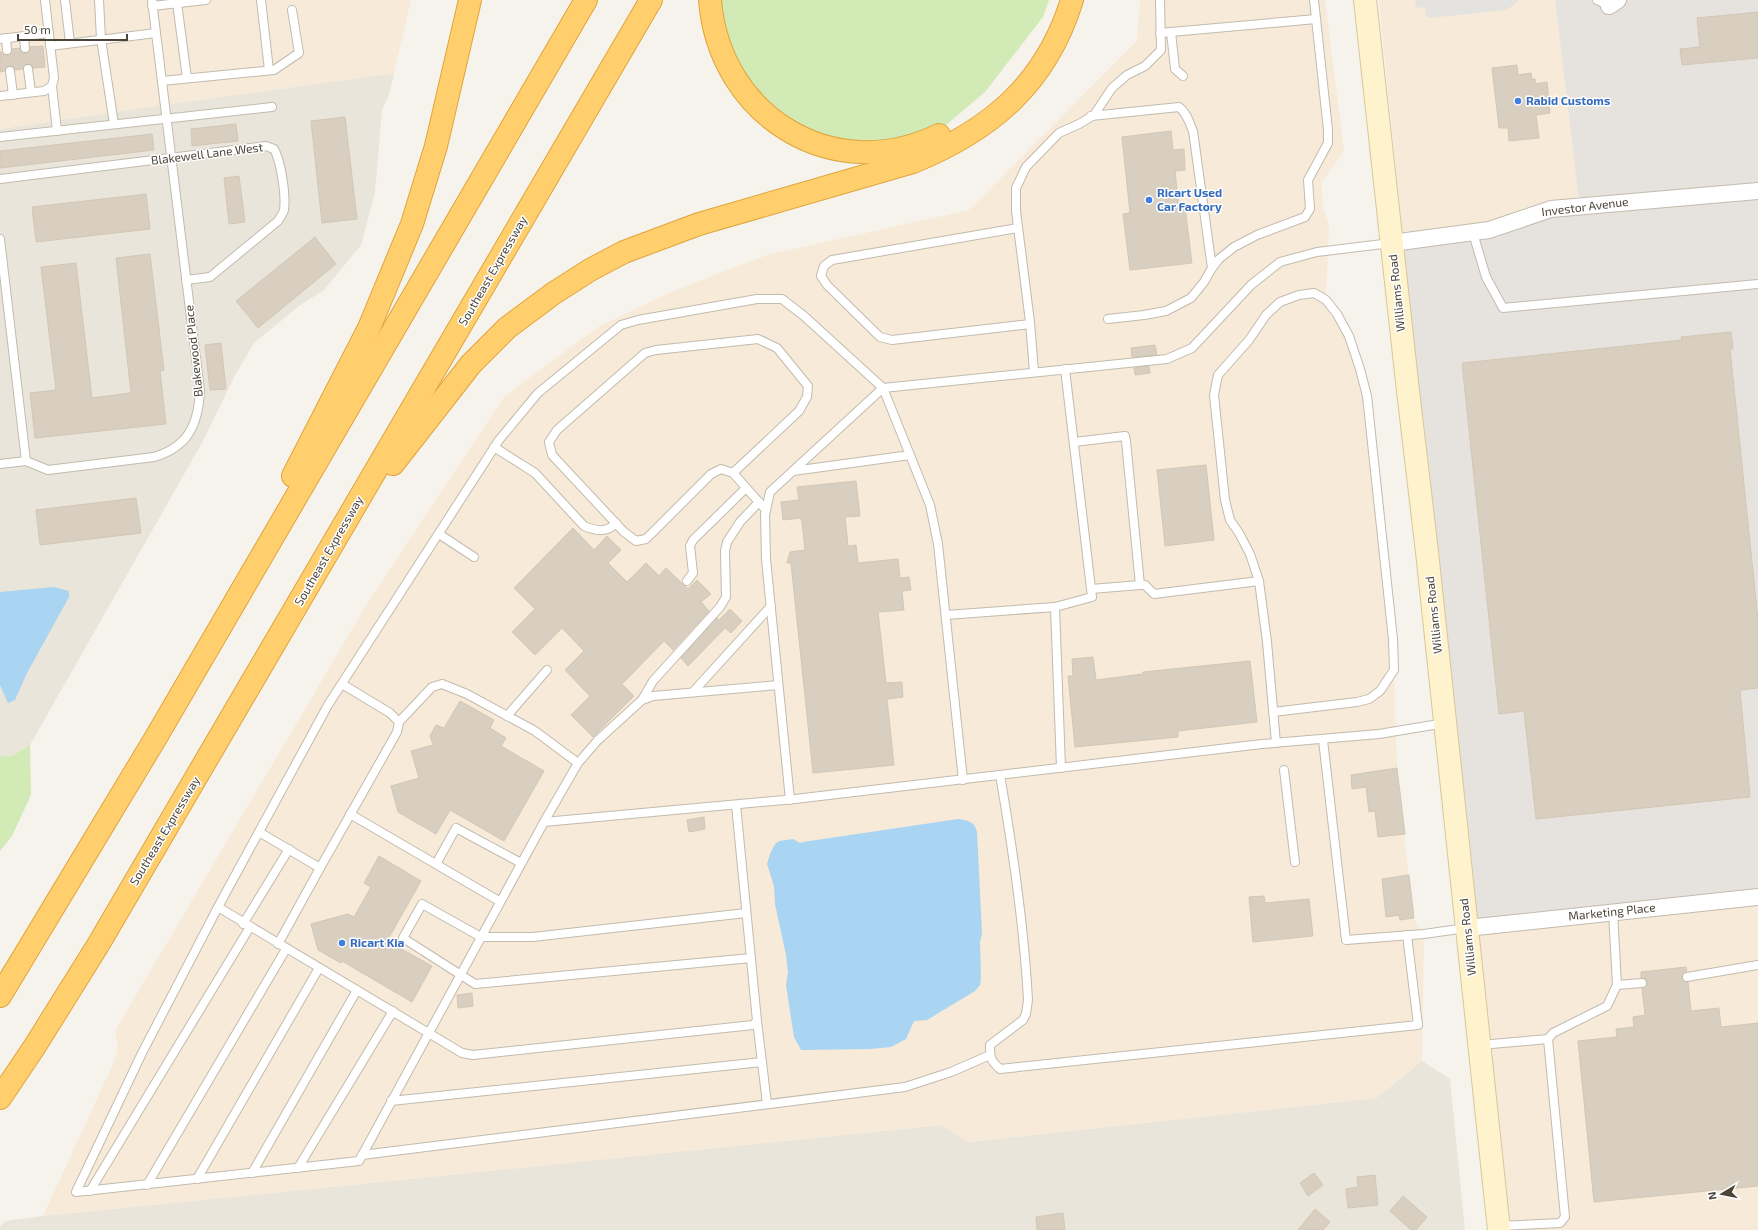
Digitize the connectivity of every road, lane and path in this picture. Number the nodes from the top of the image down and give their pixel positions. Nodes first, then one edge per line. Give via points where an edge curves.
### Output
1 (45, 0) edge
2 (64, 0) edge
3 (99, 0) edge
4 (206, 0) edge
5 (261, 0) edge
6 (470, 0) edge
7 (586, 0) edge
8 (651, 0) edge
9 (710, 0) edge
10 (1058, 0) edge
11 (1072, 0) edge
12 (1160, 0) edge
13 (1314, 0) edge
14 (1365, 0) edge
15 (152, 3) edge
16 (177, 3) junction
17 (292, 10) dead end
18 (1316, 19) junction
19 (1171, 32) junction
20 (49, 33) junction
21 (156, 33) junction
22 (1160, 33) junction
23 (24, 36) junction
24 (3, 39) edge
25 (101, 39) junction
26 (70, 43) junction
27 (50, 46) junction
28 (25, 48) dead end
29 (7, 50) dead end
30 (28, 69) dead end
31 (269, 70) junction
32 (10, 71) dead end
33 (1183, 76) dead end
34 (187, 78) junction
35 (162, 80) junction
36 (52, 86) junction
37 (31, 92) junction
38 (13, 95) junction
39 (0, 96) edge
40 (272, 107) dead end
41 (1091, 116) junction
42 (166, 118) junction
43 (114, 124) junction
44 (57, 131) junction
45 (0, 137) edge
46 (171, 158) junction
47 (0, 179) edge
48 (1758, 191) edge
49 (1018, 228) junction
50 (1473, 233) junction
51 (0, 239) edge
52 (1392, 243) junction
53 (1212, 268) junction
54 (186, 280) junction
55 (1758, 284) edge
56 (1108, 319) dead end
57 (1030, 324) junction
58 (1065, 369) junction
59 (1034, 372) junction
60 (883, 388) junction
61 (1074, 442) junction
62 (494, 447) junction
63 (910, 455) junction
64 (26, 462) junction
65 (0, 464) edge
66 (793, 471) junction
67 (733, 473) junction
68 (746, 488) junction
69 (759, 502) junction
70 (766, 510) junction
71 (616, 523) junction
72 (345, 524) junction
73 (438, 534) junction
74 (474, 556) dead end
75 (256, 566) junction
76 (687, 581) dead end
77 (1259, 581) junction
78 (1140, 585) junction
79 (1091, 589) junction
80 (771, 606) junction
81 (1055, 607) junction
82 (946, 615) junction
83 (547, 670) dead end
84 (342, 684) junction
85 (778, 685) junction
86 (693, 692) junction
87 (642, 700) junction
88 (1273, 712) junction
89 (507, 716) junction
90 (399, 722) junction
91 (1446, 723) junction
92 (1323, 740) junction
93 (1276, 743) junction
94 (578, 764) junction
95 (1061, 768) junction
96 (1284, 770) dead end
97 (1000, 775) junction
98 (963, 780) junction
99 (790, 800) junction
100 (736, 805) junction
101 (350, 814) junction
102 (544, 822) junction
103 (259, 832) junction
104 (289, 849) junction
105 (1295, 862) dead end
106 (521, 863) junction
107 (436, 864) junction
108 (320, 868) junction
109 (1758, 897) edge
110 (499, 901) junction
111 (218, 907) junction
112 (1613, 912) junction
113 (746, 913) junction
114 (246, 926) junction
115 (1466, 928) junction
116 (1407, 935) junction
117 (481, 937) junction
118 (278, 944) junction
119 (286, 949) junction
120 (751, 958) junction
121 (1758, 965) edge
122 (319, 968) junction
123 (459, 975) junction
124 (1687, 977) dead end
125 (1642, 983) dead end
126 (1617, 985) junction
127 (357, 990) junction
128 (0, 996) edge
129 (393, 1011) junction
130 (757, 1020) junction
131 (429, 1032) junction
132 (1548, 1039) junction
133 (1479, 1045) junction
134 (990, 1055) junction
135 (762, 1062) junction
136 (0, 1098) edge
137 (391, 1101) junction
138 (767, 1104) junction
139 (362, 1155) junction
140 (298, 1168) junction
141 (252, 1173) junction
142 (197, 1179) junction
143 (147, 1185) junction
144 (90, 1191) junction
145 (1498, 1228) edge

1 - 20 lane
2 - 26 lane
3 - 25 lane
4 - 16 lane
5 - 31 lane
6 - 75 highway via 436,146 412,224 368,328 284,495 266,535
7 - 75 highway
8 - 72 highway, Southeast Expressway
9 - 10 highway via 713,27 722,54 746,96 767,116 792,134 821,146 858,152 916,145 968,119 1009,84 1027,62 1043,36
11 - 72 highway via 1038,71 1008,105 971,134 913,162 699,224 660,238 624,252 554,293 507,328 471,364
12 - 22 lane
13 - 18 lane
14 - 52 main road, Williams Road
15 - 16 lane
15 - 21 lane, Blakewood Place
16 - 34 lane
17 - 31 lane via 299,53 279,67
18 - 19 lane
18 - 53 lane via 1328,142 1308,180 1310,209 1305,217 1257,235 1234,247
19 - 22 lane
19 - 33 lane via 1175,69
20 - 23 lane
20 - 27 lane
21 - 25 lane
21 - 35 lane, Blakewood Place
22 - 41 lane via 1161,50 1145,66 1127,75 1112,88
23 - 24 lane
23 - 28 lane
24 - 29 lane
25 - 26 lane
25 - 43 lane
26 - 27 lane
27 - 36 lane via 54,78
30 - 37 lane
31 - 34 lane
32 - 38 lane
34 - 35 lane
35 - 42 lane, Blakewood Place
36 - 37 lane via 44,91
36 - 44 lane
37 - 38 lane
38 - 39 lane
40 - 42 lane
41 - 49 lane via 1059,133 1026,167 1016,188
41 - 53 lane via 1179,107 1188,117 1193,131
42 - 43 lane
42 - 46 lane, Blakewood Place
43 - 44 lane
44 - 45 lane
46 - 47 lane, Blakewell Lane West
46 - 54 lane, Blakewood Place
46 - 54 lane, Blakewell Lane West via 266,146 274,149 278,156 284,202 284,212 278,221 210,278
48 - 50 street, Investor Avenue via 1551,209
49 - 57 lane
49 - 57 lane via 832,260 824,266 821,276 827,286 880,337 892,340
50 - 52 street, Investor Avenue
50 - 55 lane via 1486,277 1503,308
51 - 64 lane
52 - 58 lane via 1317,252 1280,262 1251,285 1192,348 1168,359
52 - 91 main road, Williams Road
53 - 56 lane via 1191,298 1166,311
54 - 64 lane, Blakewood Place via 200,392 196,419 189,435 168,453 154,457 48,470
57 - 59 lane
58 - 59 lane
58 - 61 lane
59 - 60 lane
60 - 62 lane via 782,299 757,298 622,325 538,393
60 - 63 lane
60 - 66 lane
61 - 78 lane via 1125,436
61 - 79 lane
62 - 71 lane via 535,473 584,526 594,530 605,530 612,528
62 - 73 lane
63 - 66 lane
63 - 82 lane via 930,505 938,544
64 - 65 lane
66 - 70 lane via 770,492
67 - 68 lane
67 - 71 lane via 721,469 711,474 646,539 636,540
67 - 71 lane via 799,411 807,397 808,386 777,348 758,339 645,353 557,430 549,442 552,455
68 - 69 lane
68 - 76 lane via 693,540 690,546 693,573
69 - 70 lane
69 - 87 lane via 740,522 727,542 726,597 653,682
70 - 80 lane via 766,559
72 - 136 highway, Southeast Expressway via 98,945
73 - 74 lane
73 - 84 lane
75 - 128 highway
77 - 78 lane via 1154,594 1145,585
77 - 88 lane
77 - 88 lane via 1250,554 1230,520 1225,500 1215,389 1218,375 1249,340 1266,315 1280,302 1299,295 1314,294 1326,300 1349,336 1367,396 1393,639 1394,670 1380,691 1369,699
78 - 79 lane
79 - 81 lane via 1092,597
80 - 85 lane
80 - 86 lane
81 - 82 lane
81 - 95 lane
82 - 98 lane
83 - 89 lane
84 - 90 lane via 390,713
84 - 103 lane
85 - 86 lane
85 - 99 lane
86 - 87 lane via 653,696
87 - 94 lane via 598,740
88 - 93 lane
89 - 90 lane via 467,694 442,684 432,687
89 - 94 lane via 534,731
90 - 101 lane via 397,732
91 - 92 lane
91 - 115 main road, Williams Road
92 - 93 lane
92 - 116 lane via 1346,940
93 - 95 lane
94 - 102 lane
95 - 97 lane
96 - 105 lane
97 - 98 lane
97 - 134 lane via 1020,911 1028,1000 1023,1020 990,1045
98 - 99 lane
99 - 100 lane
100 - 102 lane
100 - 113 lane
101 - 107 lane
101 - 108 lane
102 - 106 lane
103 - 104 lane
103 - 111 lane
104 - 108 lane
104 - 114 lane
106 - 107 lane via 456,828
106 - 110 lane
107 - 110 lane
108 - 118 lane
109 - 112 street, Marketing Place
110 - 117 lane
111 - 114 lane
111 - 144 lane via 142,1053 76,1192
112 - 115 street, Marketing Place
112 - 126 lane
113 - 117 lane via 533,937
113 - 120 lane
114 - 118 lane
114 - 144 lane
115 - 116 lane
115 - 133 main road, Williams Road
116 - 134 lane via 1418,1025 1008,1069 1000,1069 992,1062
117 - 123 lane
117 - 123 lane via 422,904 403,938
118 - 119 lane
119 - 122 lane
119 - 143 lane
120 - 123 lane via 475,984
120 - 130 lane
121 - 124 lane
122 - 127 lane
122 - 142 lane
123 - 131 lane
125 - 126 lane
126 - 132 lane via 1607,1006 1553,1033
127 - 129 lane
127 - 141 lane
129 - 131 lane
129 - 140 lane
130 - 131 lane via 753,1025 473,1055 462,1054
130 - 135 lane
131 - 137 lane
132 - 133 lane
132 - 145 lane via 1566,1217 1560,1223
133 - 145 main road, Williams Road
134 - 138 lane via 951,1072 905,1087
135 - 137 lane
135 - 138 lane
137 - 139 lane
138 - 139 lane
139 - 140 lane via 359,1161
140 - 141 lane
141 - 142 lane
142 - 143 lane
143 - 144 lane

